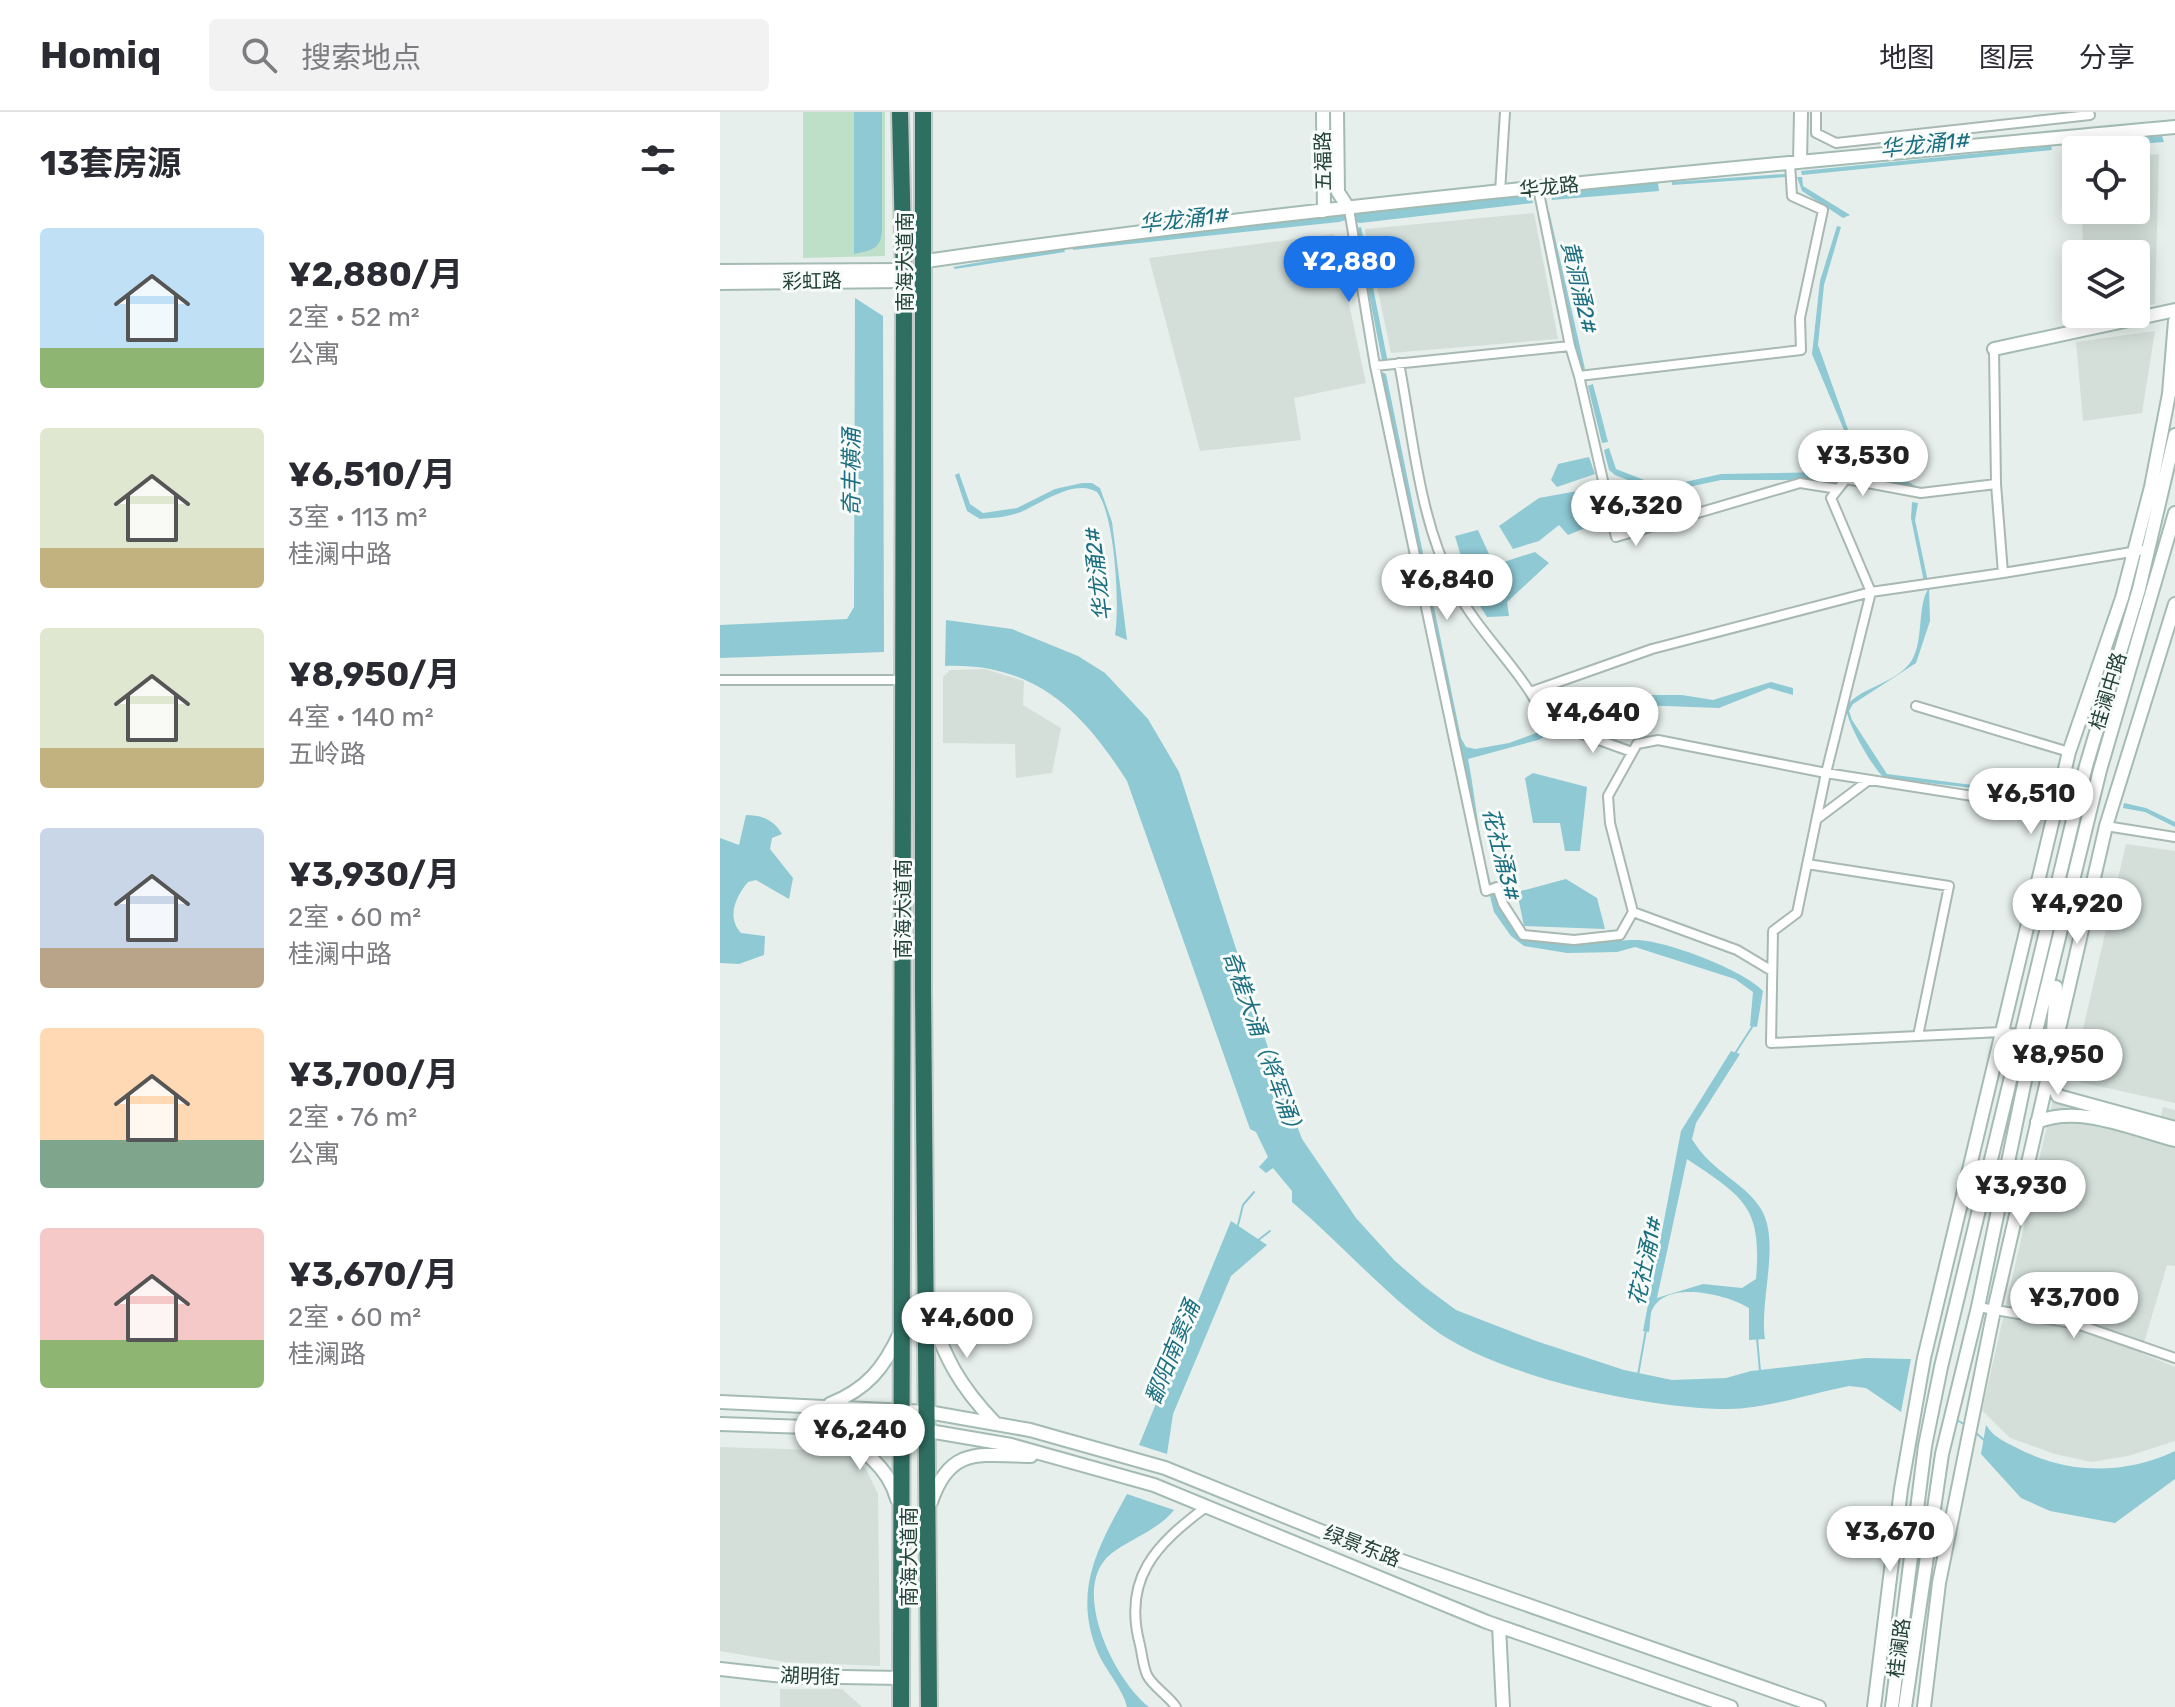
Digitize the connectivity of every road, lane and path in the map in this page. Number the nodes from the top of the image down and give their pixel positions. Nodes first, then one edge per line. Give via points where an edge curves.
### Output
1 (900, 112) edge
2 (923, 112) edge
3 (1323, 112) edge
4 (1337, 112) edge
5 (1505, 112) edge
6 (1801, 112) edge
7 (1816, 112) edge
8 (2090, 113) edge
9 (2175, 127) edge
10 (2090, 135) junction
11 (1868, 139) junction
12 (1869, 156) junction
13 (1795, 163) junction
14 (1538, 188) junction
15 (1500, 192) junction
16 (1349, 209) junction
17 (1324, 211) junction
18 (926, 261) junction
19 (720, 271) edge
20 (850, 275) junction
21 (904, 276) junction
22 (720, 283) edge
23 (2175, 310) edge
24 (2175, 321) edge
25 (1570, 346) junction
26 (1994, 349) joint
27 (1399, 363) junction
28 (1381, 365) junction
29 (1579, 376) junction
30 (2175, 435) edge
31 (1996, 484) junction
32 (1838, 489) junction
33 (2175, 513) edge
34 (2150, 549) junction
35 (2134, 552) junction
36 (2003, 573) junction
37 (1871, 592) junction
38 (2175, 604) edge
39 (720, 680) edge
40 (902, 680) junction
41 (1533, 691) junction
42 (1916, 706) dead end
43 (1632, 752) junction
44 (2069, 752) junction
45 (1826, 773) junction
46 (1869, 780) junction
47 (2056, 810) junction
48 (2075, 812) junction
49 (1816, 819) junction
50 (2106, 826) junction
51 (2175, 837) edge
52 (2082, 848) junction
53 (1807, 864) junction
54 (1633, 912) junction
55 (2057, 952) junction
56 (1772, 971) junction
57 (2001, 1032) junction
58 (2019, 1034) junction
59 (1918, 1036) junction
60 (2054, 1052) junction
61 (2048, 1076) junction
62 (2080, 1110) junction
63 (2037, 1122) junction
64 (2175, 1128) edge
65 (2175, 1140) edge
66 (2023, 1186) junction
67 (1989, 1256) junction
68 (927, 1303) junction
69 (1978, 1307) junction
70 (1994, 1310) junction
71 (900, 1333) junction
72 (2175, 1358) edge
73 (1941, 1367) joint
74 (1959, 1373) joint
75 (720, 1402) edge
76 (825, 1406) junction
77 (900, 1410) junction
78 (928, 1412) junction
79 (995, 1423) junction
80 (720, 1424) edge
81 (826, 1426) junction
82 (900, 1430) junction
83 (929, 1431) junction
84 (1045, 1457) junction
85 (1206, 1507) junction
86 (929, 1509) junction
87 (900, 1514) junction
88 (1499, 1626) junction
89 (720, 1669) edge
90 (901, 1678) junction
91 (901, 1707) edge
92 (929, 1707) edge
93 (1176, 1707) edge
94 (1503, 1707) edge
95 (1731, 1707) edge
96 (1819, 1707) edge
97 (1874, 1707) edge
98 (1892, 1707) edge
99 (1905, 1707) edge
100 (1924, 1707) edge

1 - 21 highway, 南海大道南
2 - 18 highway, 南海大道南
3 - 17 main road, 五福路
4 - 16 main road, 五福路 via 1338,192
5 - 15 street
6 - 13 main road
7 - 11 street via 1816,133 1836,143
8 - 10 street
8 - 11 street
9 - 10 main road, 华龙路
10 - 12 main road, 华龙路
11 - 12 street
12 - 13 main road, 华龙路
13 - 14 main road, 华龙路
13 - 29 street via 1792,196 1823,210 1800,318 1801,350
14 - 15 main road, 华龙路
14 - 25 street
15 - 16 main road, 华龙路
16 - 17 main road, 华龙路
16 - 28 street
17 - 18 main road, 华龙路
18 - 68 highway, 南海大道南
19 - 20 main road, 彩虹路
20 - 21 main road, 彩虹路
20 - 22 main road, 彩虹路
21 - 40 highway, 南海大道南
23 - 26 main road
24 - 35 main road via 2169,394
25 - 27 street
25 - 29 street
26 - 31 street
27 - 28 street
27 - 41 street via 1427,515 1453,584
28 - 54 street via 1491,890 1497,887 1523,935 1574,940 1620,935
29 - 32 street via 1616,537 1800,483
30 - 34 main road, 桂澜中路
31 - 32 street via 1921,493 1846,479
31 - 36 street
32 - 37 street via 1831,498
33 - 52 main road, 桂澜中路
34 - 35 street
34 - 48 main road, 桂澜中路
35 - 36 street
35 - 44 main road
36 - 37 street
37 - 41 street via 1652,649
37 - 45 street
38 - 50 main road
39 - 40 street
40 - 71 highway, 南海大道南
41 - 43 street via 1546,721
42 - 44 street
43 - 45 street via 1637,744 1658,740
43 - 54 street via 1608,796
44 - 47 main road
45 - 46 street
45 - 49 street
46 - 47 street
46 - 49 street
47 - 48 street
47 - 57 main road
48 - 58 main road, 桂澜中路
49 - 53 street
50 - 51 street
50 - 52 main road
50 - 60 main road
52 - 55 main road, 桂澜中路
53 - 56 street via 1797,913 1773,931
53 - 59 street via 1949,886
54 - 56 street via 1737,950
55 - 60 main road
55 - 67 main road, 桂澜中路
56 - 59 street via 1771,1043
57 - 58 street
57 - 59 street
57 - 97 main road via 1912,1418
58 - 73 main road, 桂澜中路
60 - 61 main road
61 - 62 main road via 2058,1096
61 - 63 main road
62 - 63 main road
62 - 64 main road
62 - 65 main road
63 - 66 main road
66 - 67 main road
66 - 70 main road
67 - 69 main road, 桂澜中路
68 - 78 highway, 南海大道南
68 - 79 main road via 945,1359 963,1390
69 - 70 street
69 - 74 main road, 桂澜中路
70 - 72 street via 2077,1324
70 - 100 main road via 1939,1583
71 - 76 main road via 872,1380
71 - 77 highway, 南海大道南
73 - 98 main road, 桂澜路 via 1925,1446
74 - 99 main road, 桂澜路
75 - 76 main road, 绿景东路
76 - 77 main road, 绿景东路
77 - 78 main road, 绿景东路
77 - 82 highway, 南海大道南
78 - 79 main road, 绿景东路
78 - 83 highway, 南海大道南
79 - 96 main road, 绿景东路 via 1165,1468 1348,1542
80 - 81 main road, 绿景东路
81 - 82 main road, 绿景东路
81 - 87 main road via 880,1467 893,1483
82 - 83 main road, 绿景东路
82 - 87 highway, 南海大道南
83 - 84 main road, 绿景东路 via 1011,1445
83 - 86 highway, 南海大道南
84 - 85 main road, 绿景东路 via 1154,1485
84 - 86 main road via 959,1460 940,1475
85 - 88 main road, 绿景东路
85 - 93 street via 1175,1530 1145,1568 1134,1595 1135,1626 1148,1676
86 - 92 highway, 南海大道南
87 - 90 highway, 南海大道南
88 - 94 main road
88 - 95 main road, 绿景东路
89 - 90 main road, 湖明街
90 - 91 highway, 南海大道南

